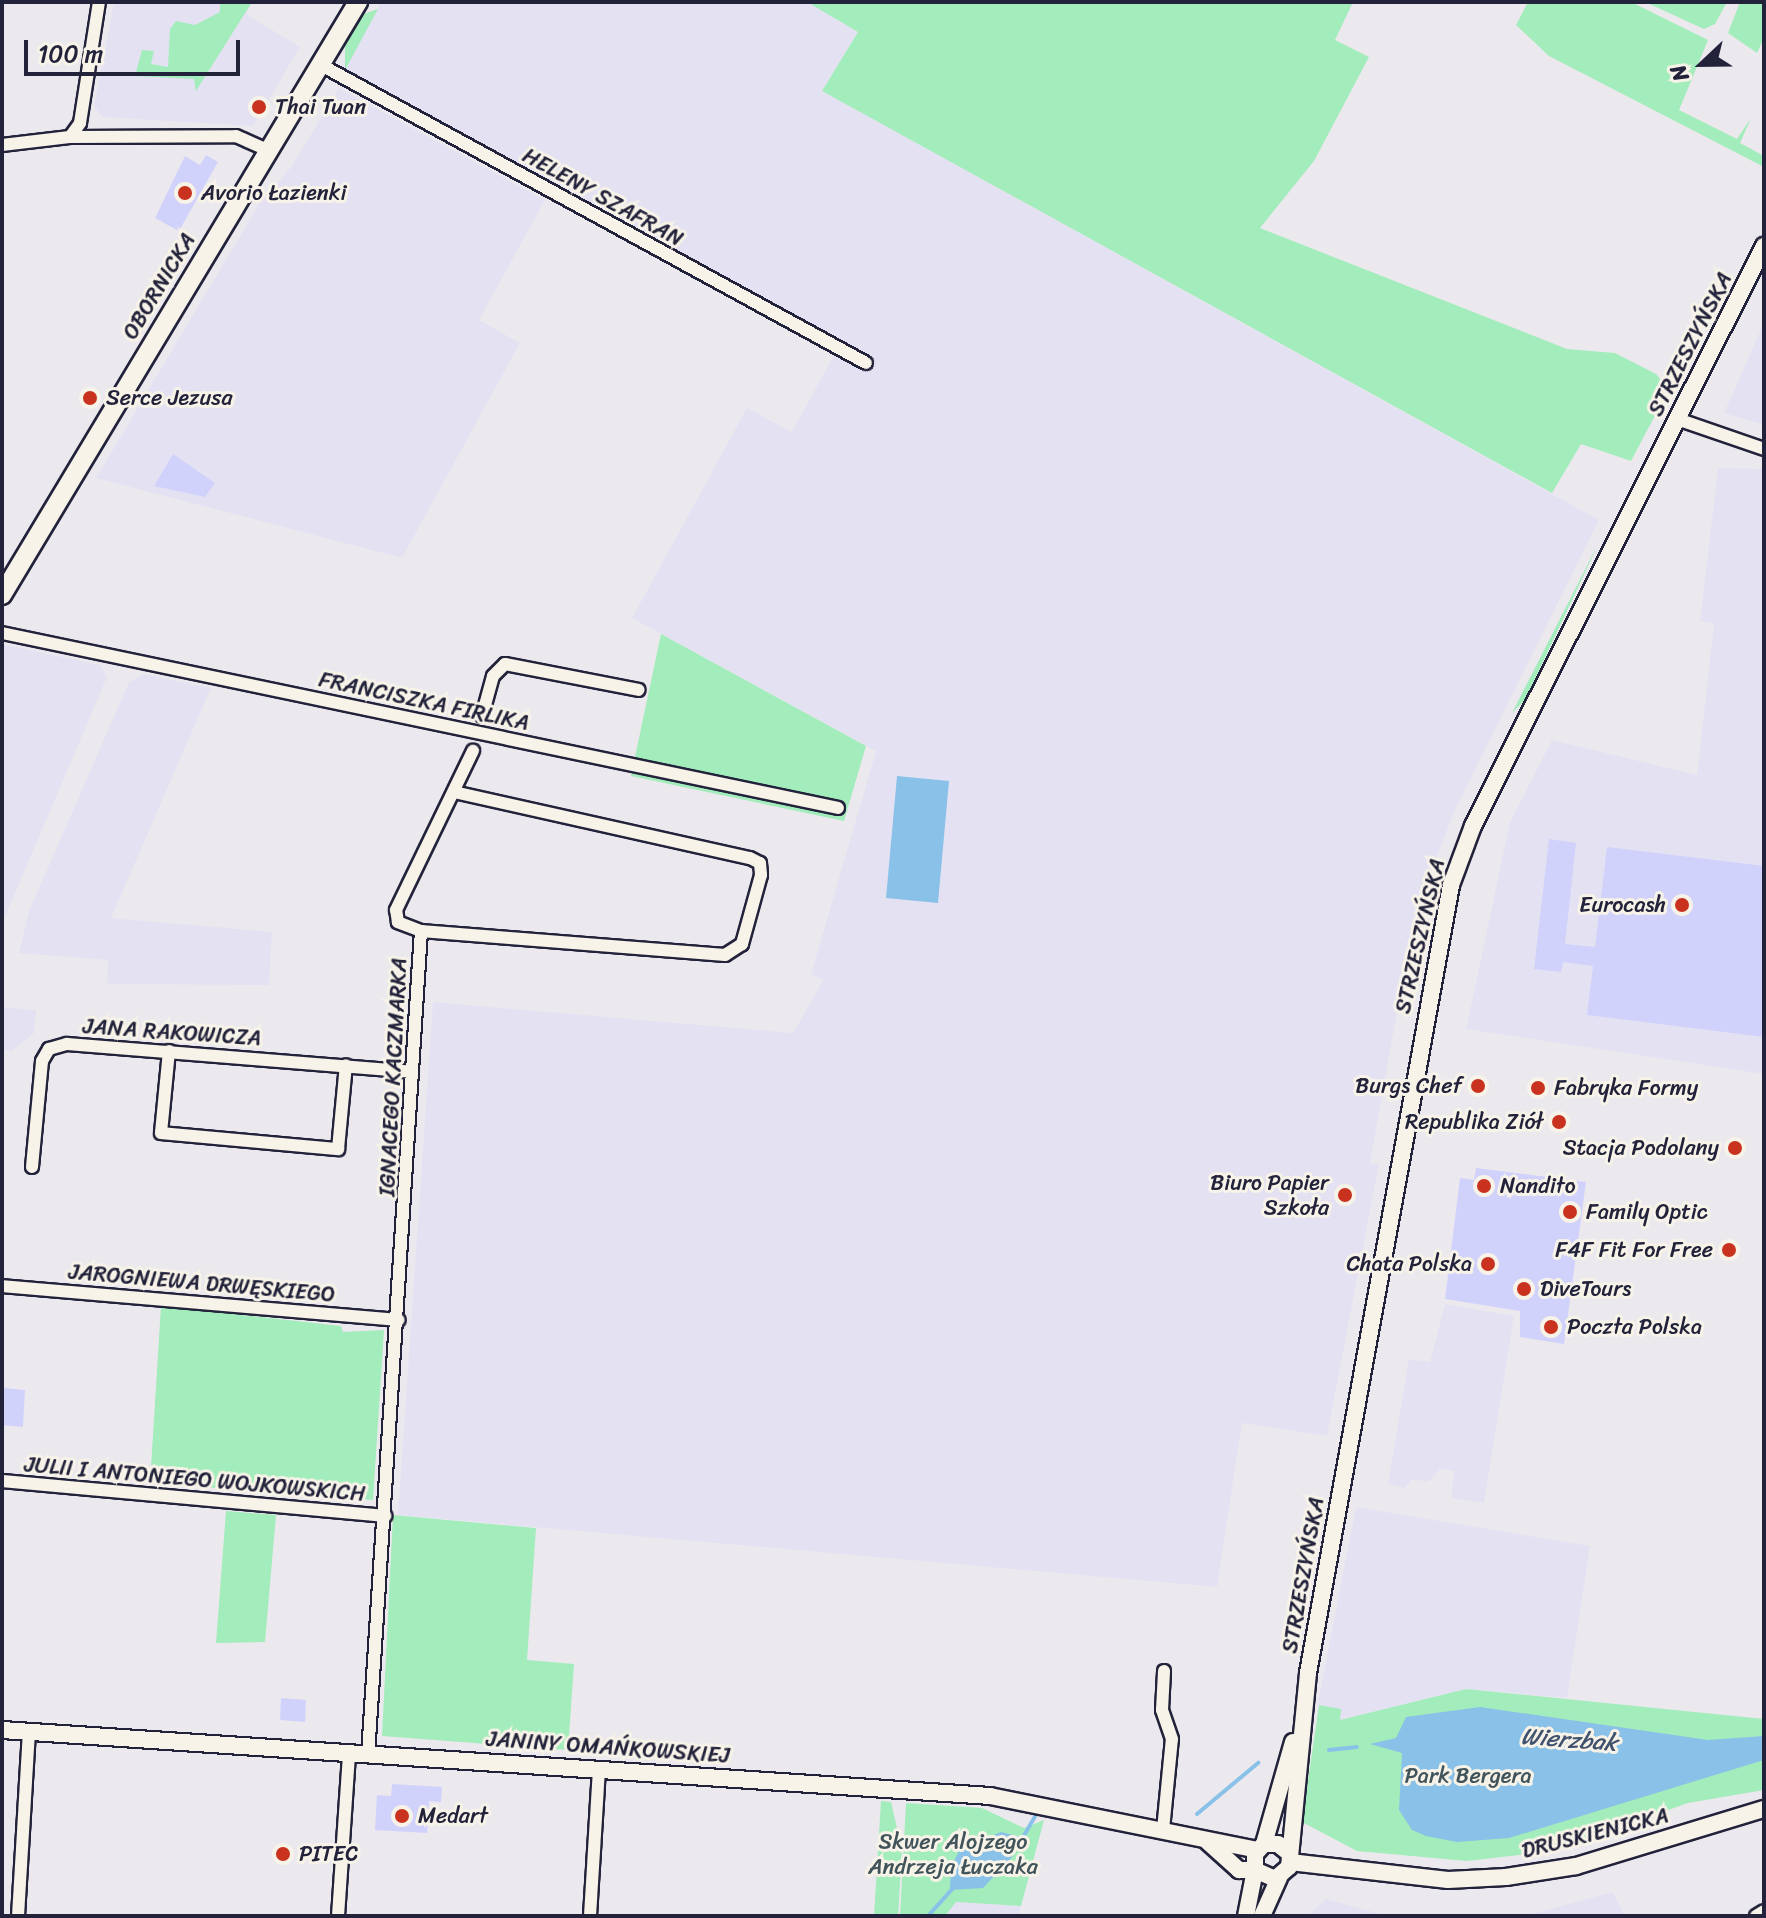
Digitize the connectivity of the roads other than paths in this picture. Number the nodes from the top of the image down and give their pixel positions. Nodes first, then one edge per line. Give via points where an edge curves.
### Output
1 (97, 2) edge
2 (358, 2) edge
3 (321, 65) junction
4 (70, 137) junction
5 (2, 145) edge
6 (269, 151) junction
7 (1764, 246) edge
8 (866, 363) dead end
9 (1677, 419) junction
10 (1764, 449) edge
11 (4, 587) edge
12 (2, 633) edge
13 (639, 690) dead end
14 (482, 716) dead end
15 (473, 751) dead end
16 (454, 792) junction
17 (838, 808) dead end
18 (421, 931) junction
19 (169, 1051) junction
20 (346, 1065) junction
21 (412, 1072) junction
22 (32, 1167) dead end
23 (2, 1286) edge
24 (399, 1320) junction
25 (2, 1481) edge
26 (385, 1516) junction
27 (1164, 1671) dead end
28 (1304, 1698) junction
29 (2, 1730) edge
30 (29, 1731) junction
31 (349, 1754) junction
32 (368, 1755) junction
33 (599, 1769) junction
34 (1764, 1809) edge
35 (1163, 1830) junction
36 (1207, 1841) junction
37 (1260, 1847) junction
38 (1289, 1858) junction
39 (1255, 1870) junction
40 (1279, 1878) junction
41 (1764, 1911) edge
42 (18, 1916) edge
43 (338, 1916) edge
44 (590, 1916) edge
45 (1246, 1916) edge
46 (1262, 1916) edge
47 (1756, 1916) edge

1 - 4 street via 80,123
2 - 3 main road, OBORNICKA
3 - 6 main road, OBORNICKA
3 - 8 street, HELENY SZAFRAN
4 - 5 street
4 - 6 street via 236,136
6 - 11 main road, OBORNICKA
7 - 9 street, STRZESZYŃSKA
9 - 10 street
9 - 28 street, STRZESZYŃSKA via 1473,826 1451,885
12 - 17 street, FRANCISZKA FIRLIKA
13 - 14 street, FRANCISZKA FIRLIKA via 505,664 493,676
15 - 16 street, FRANCISZKA FIRLIKA
16 - 18 street, FRANCISZKA FIRLIKA via 396,910 398,922
16 - 18 street, IGNACEGO KACZMARKA via 750,858 760,863 761,875 742,944 725,955
18 - 21 street, IGNACEGO KACZMARKA
19 - 20 street, JANA RAKOWICZA
19 - 20 street via 161,1133 338,1149
19 - 22 street, JANA RAKOWICZA via 67,1044 49,1049 42,1061
20 - 21 street, JANA RAKOWICZA
21 - 24 street, IGNACEGO KACZMARKA
23 - 24 street, JAROGNIEWA DRWĘSKIEGO
24 - 26 street, IGNACEGO KACZMARKA
25 - 26 street, JULII I ANTONIEGO WOJKOWSKICH
26 - 32 street, IGNACEGO KACZMARKA
27 - 35 street via 1162,1710 1172,1739
28 - 37 street, STRZESZYŃSKA
28 - 38 street, STRZESZYŃSKA
29 - 30 street, JANINY OMAŃKOWSKIEJ
30 - 31 street, JANINY OMAŃKOWSKIEJ
30 - 42 street
31 - 32 street, JANINY OMAŃKOWSKIEJ
31 - 43 street
32 - 33 street, JANINY OMAŃKOWSKIEJ
33 - 35 street, JANINY OMAŃKOWSKIEJ via 990,1796
33 - 44 street
34 - 38 street, DRUSKIENICKA via 1588,1863 1506,1877 1435,1879
35 - 36 street, JANINY OMAŃKOWSKIEJ
36 - 37 street, JANINY OMAŃKOWSKIEJ
36 - 39 street, JANINY OMAŃKOWSKIEJ via 1239,1870
37 - 38 street via 1278,1844
37 - 39 street
38 - 40 street
39 - 40 street via 1266,1878
39 - 45 street
40 - 46 street
41 - 47 street

